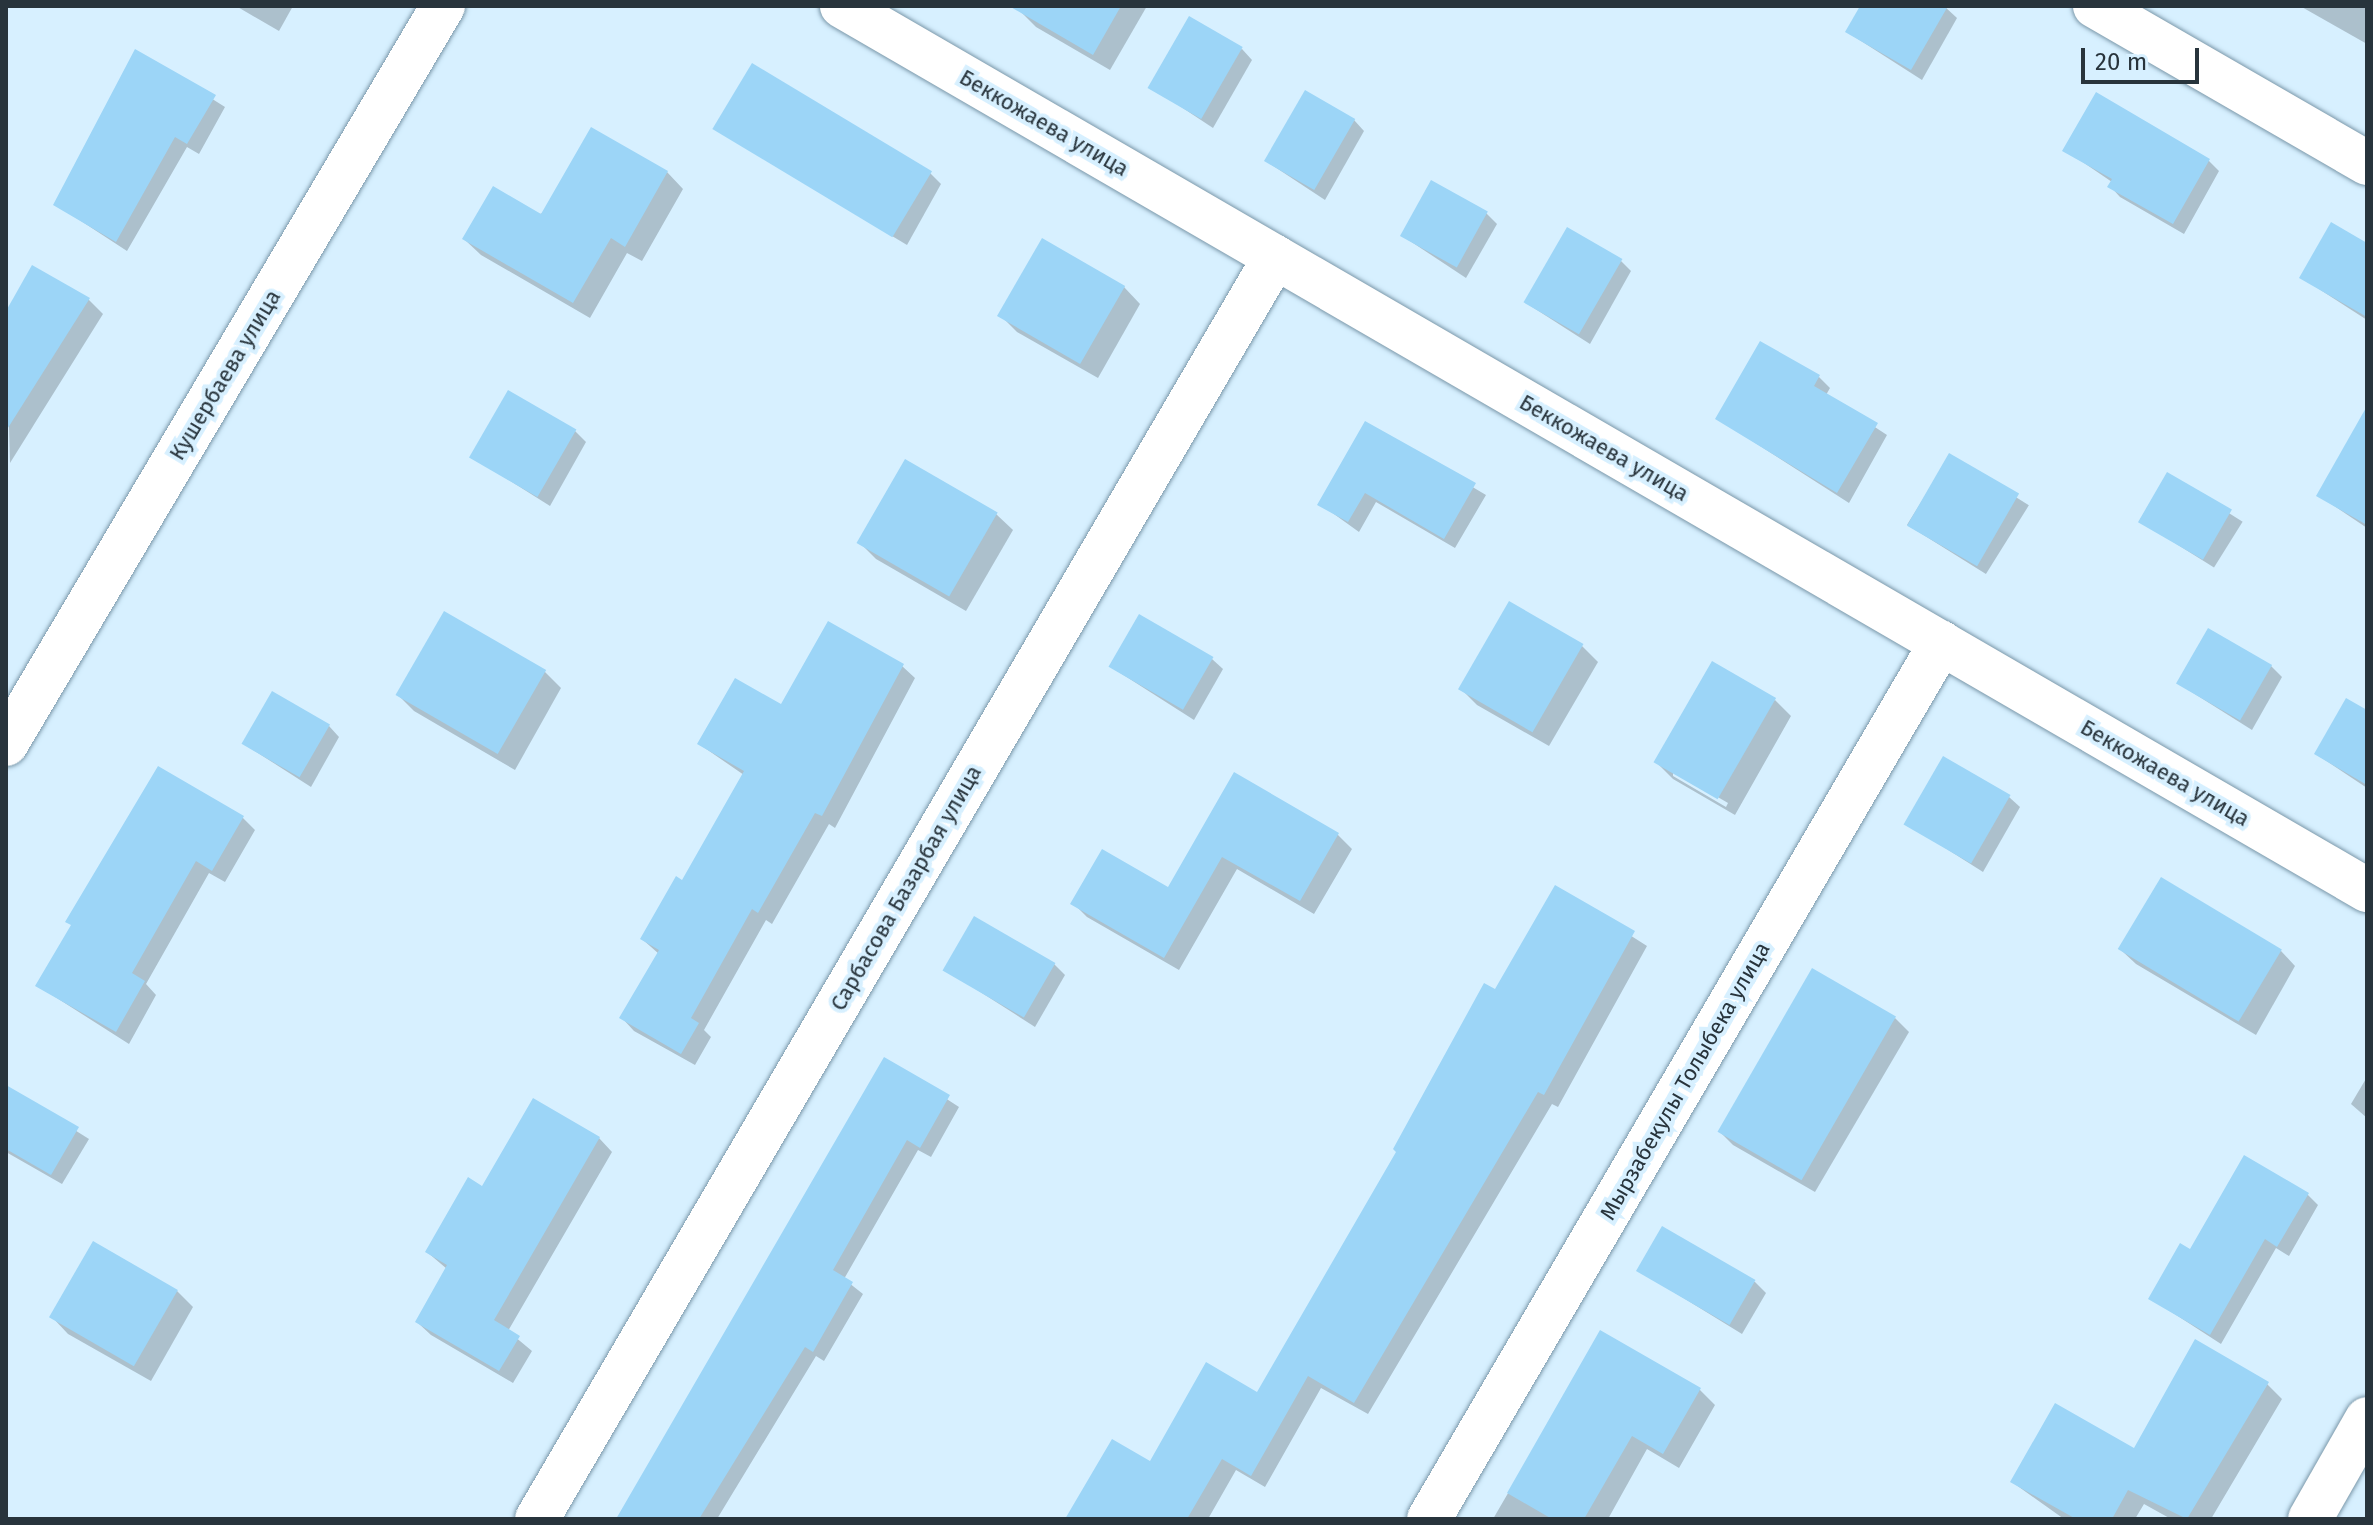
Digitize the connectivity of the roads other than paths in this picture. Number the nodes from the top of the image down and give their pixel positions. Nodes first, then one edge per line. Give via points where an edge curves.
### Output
1 (443, 6) edge
2 (842, 6) edge
3 (2095, 6) edge
4 (2367, 163) edge
5 (1275, 257) junction
6 (1941, 643) junction
7 (6, 744) edge
8 (2367, 890) edge
9 (2367, 1419) edge
10 (537, 1519) edge
11 (1429, 1519) edge
12 (2310, 1519) edge

1 - 7 street, Кушербаева улица
2 - 5 street, Беккожаева улица
3 - 4 street
5 - 6 street, Беккожаева улица
5 - 10 street, Сарбасова Базарбая улица
6 - 8 street, Беккожаева улица
6 - 11 street, Мырзабекулы Толыбека улица
9 - 12 street

